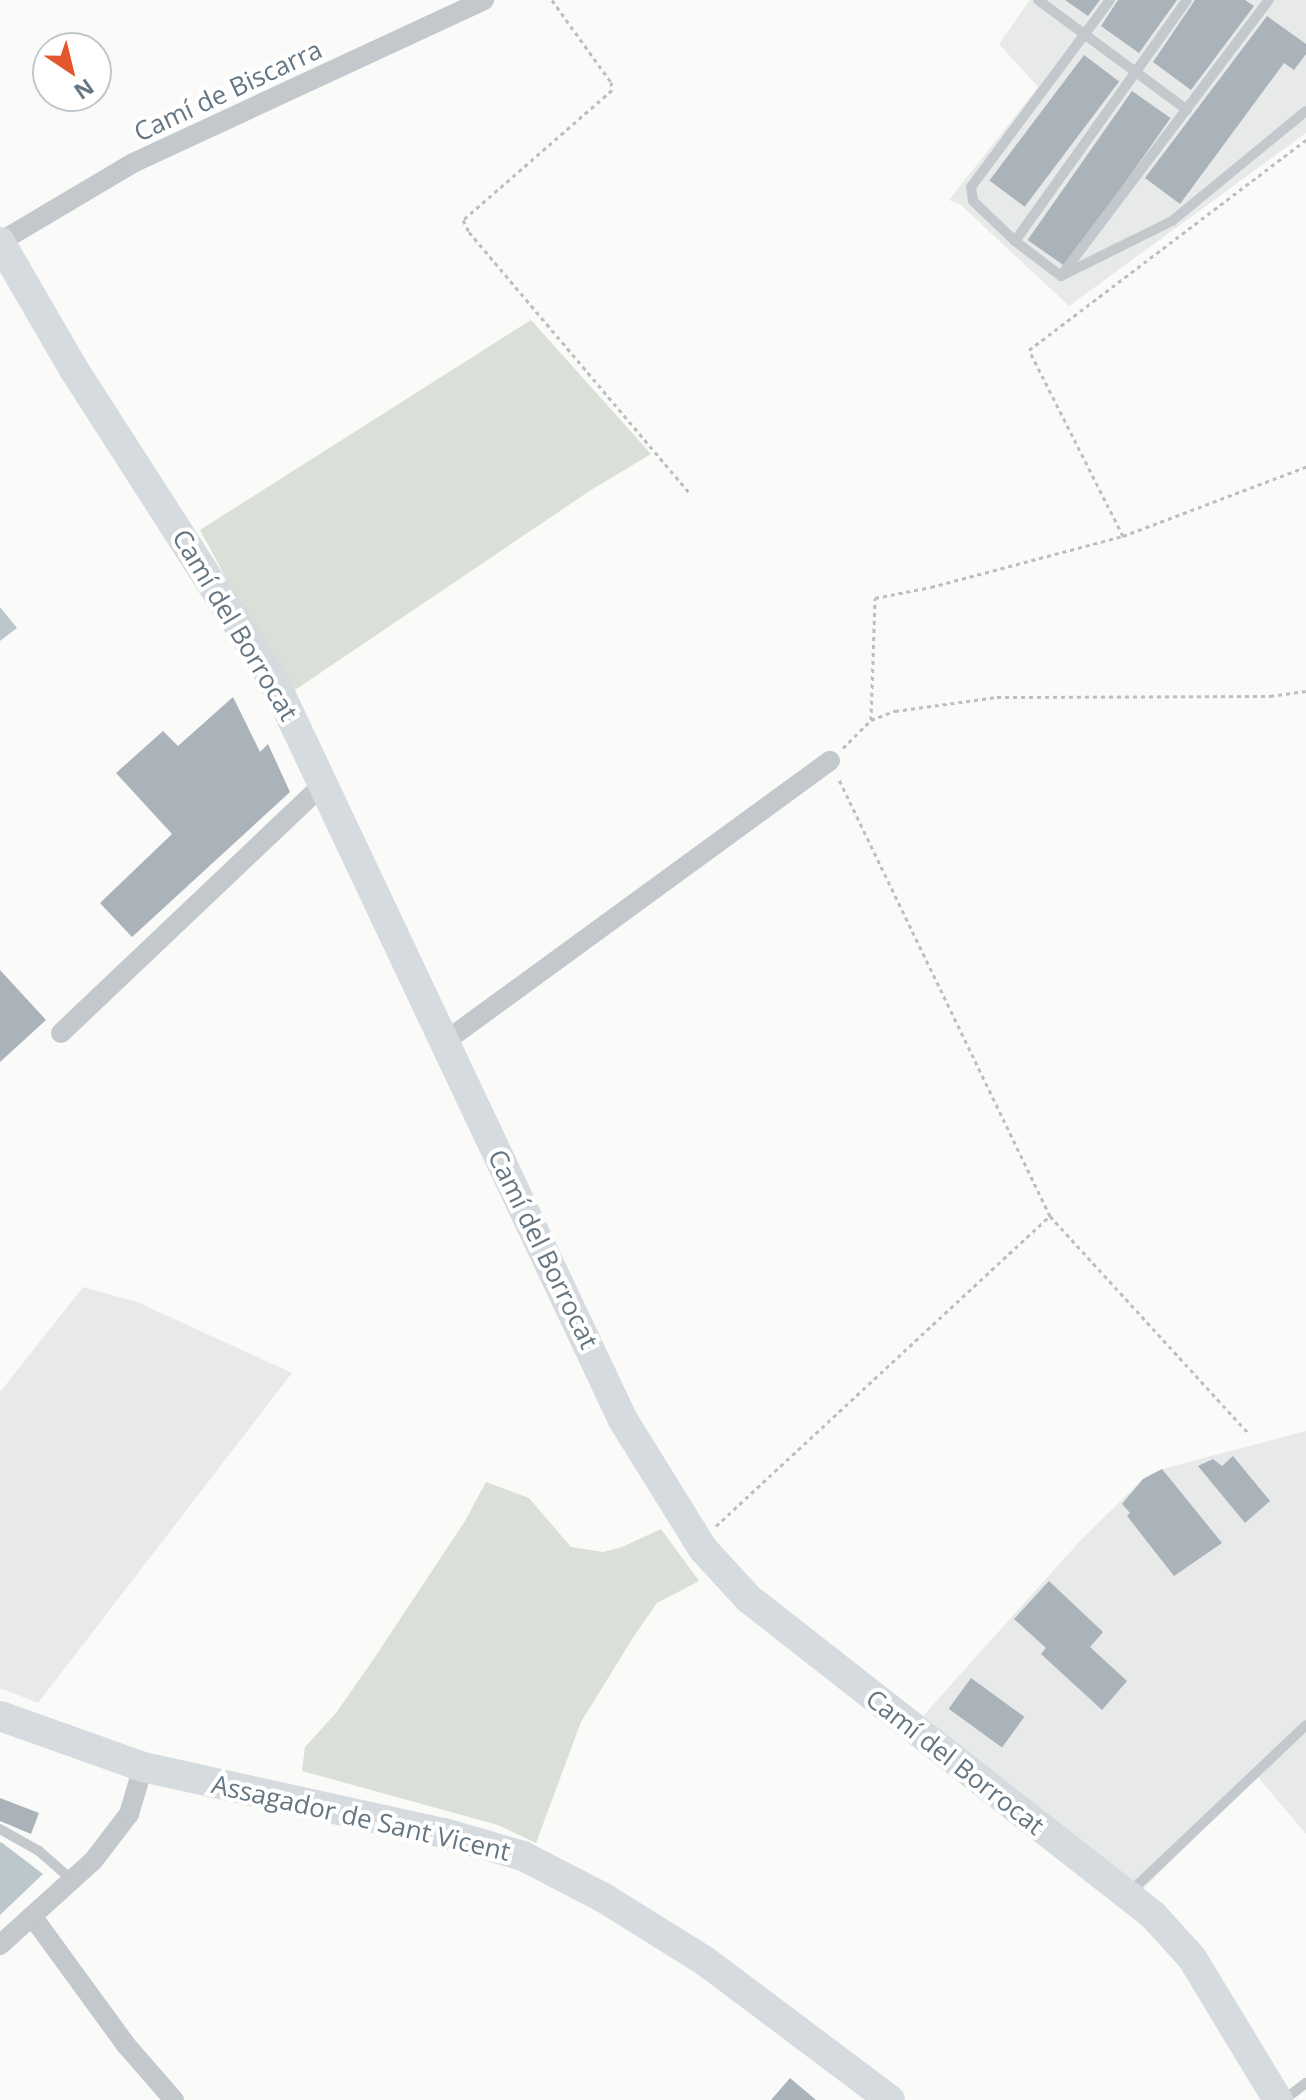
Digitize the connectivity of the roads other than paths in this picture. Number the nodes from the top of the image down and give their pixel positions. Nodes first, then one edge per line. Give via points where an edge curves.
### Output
1 (484, 0) edge
2 (1038, 0) edge
3 (1110, 0) edge
4 (1187, 0) edge
5 (1269, 0) edge
6 (1083, 36) junction
7 (1135, 72) junction
8 (1187, 110) junction
9 (1306, 111) edge
10 (1015, 241) junction
11 (0, 242) edge
12 (1061, 276) junction
13 (830, 761) road end
14 (322, 785) junction
15 (61, 1033) dead end
16 (443, 1043) junction
17 (0, 1716) edge
18 (1306, 1725) edge
19 (143, 1767) junction
20 (0, 1829) edge
21 (72, 1880) junction
22 (1127, 1895) junction
23 (32, 1916) junction
24 (0, 1945) edge
25 (1306, 2083) edge
26 (174, 2100) edge
27 (890, 2100) edge
28 (1278, 2100) edge
29 (1284, 2100) edge

1 - 11 street, Camí de Biscarra via 133,163
2 - 6 lane
3 - 6 lane
4 - 7 lane
5 - 8 lane
6 - 7 lane
6 - 10 lane via 971,187 973,201
7 - 8 lane
7 - 10 lane
8 - 12 lane
9 - 12 lane via 1172,221
10 - 12 lane
11 - 14 street, Camí del Borrocat via 73,368 274,681
13 - 16 street
14 - 15 street
14 - 16 street, Camí del Borrocat
16 - 22 street, Camí del Borrocat via 623,1420 699,1543 749,1599
17 - 19 street, Assagador de Sant Vicent
18 - 22 lane
19 - 21 street via 129,1814
19 - 27 street, Assagador de Sant Vicent via 444,1833 523,1856 604,1898 705,1961
20 - 21 lane via 39,1851
21 - 23 street
22 - 28 street, Camí del Borrocat via 1192,1958
23 - 24 street
23 - 26 street via 126,2045
25 - 29 lane

